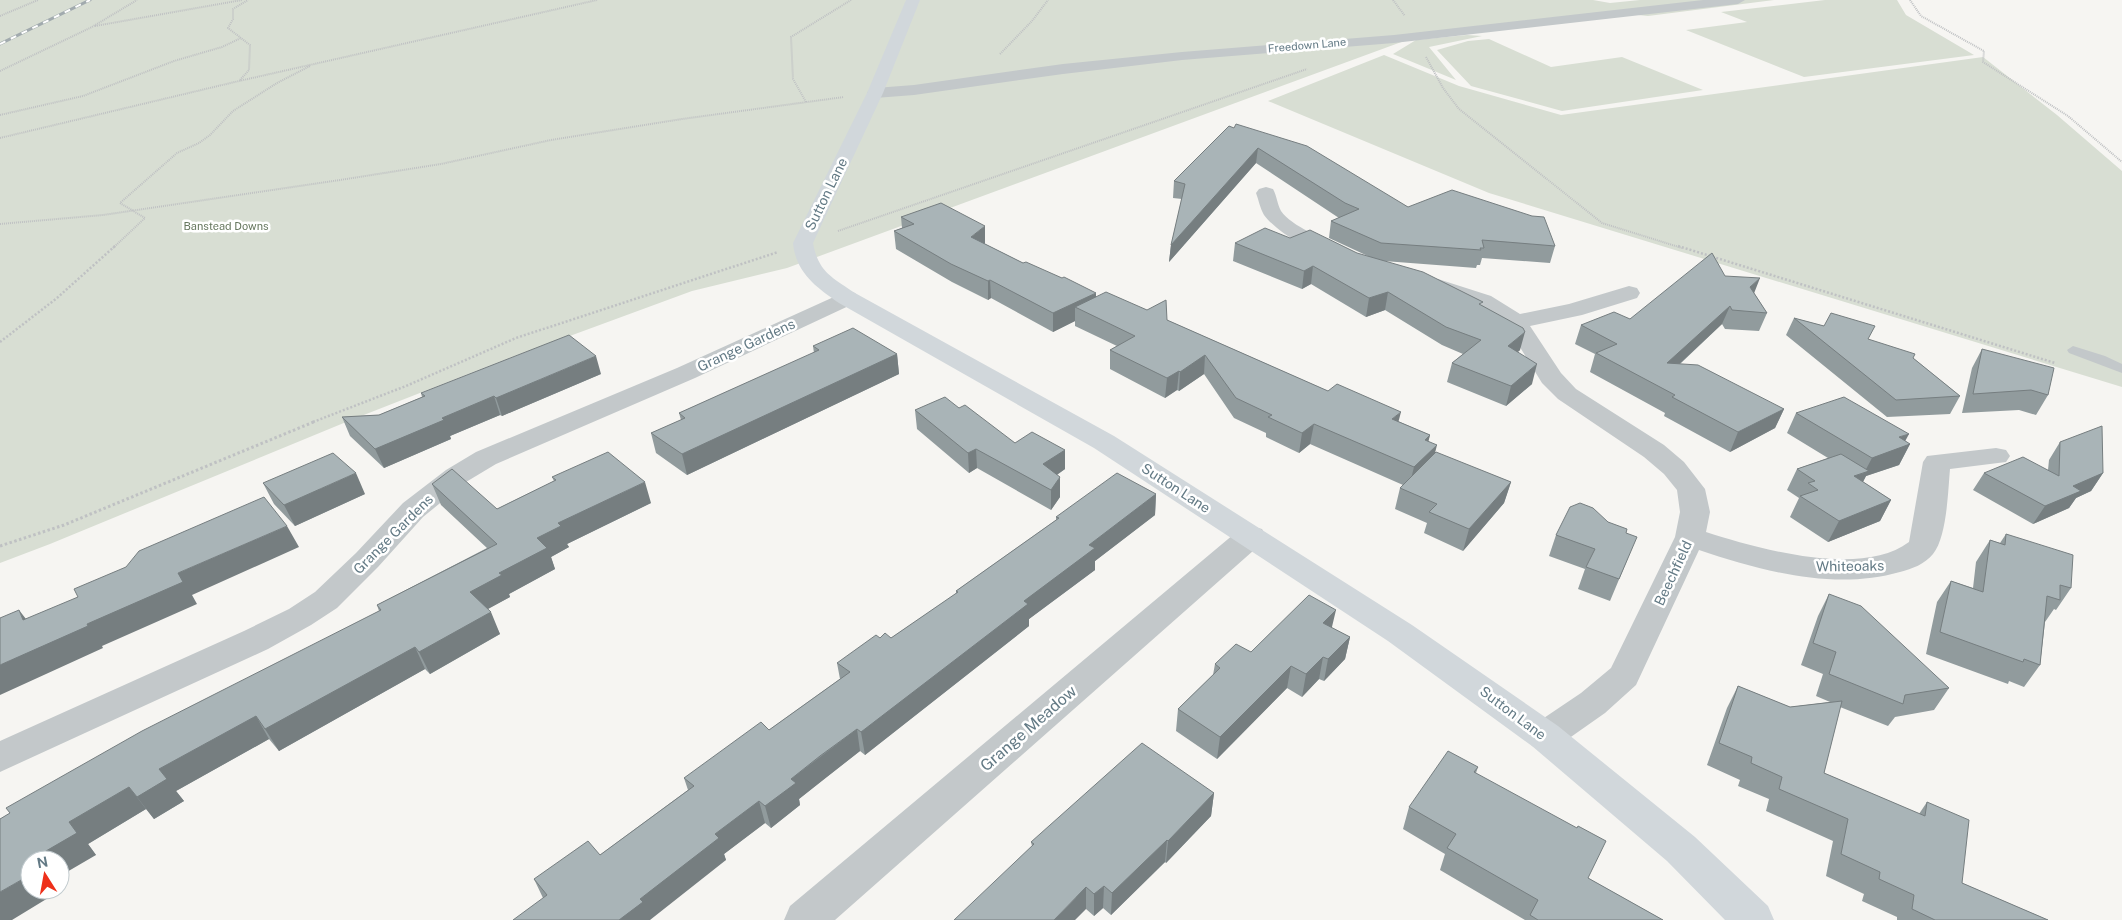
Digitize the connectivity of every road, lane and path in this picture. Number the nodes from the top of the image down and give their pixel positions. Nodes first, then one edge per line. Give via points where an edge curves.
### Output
1 (33, 0) edge
2 (38, 0) edge
3 (136, 0) edge
4 (242, 0) edge
5 (248, 0) edge
6 (597, 0) edge
7 (851, 0) edge
8 (913, 0) edge
9 (1048, 0) edge
10 (1738, 0) edge
11 (1910, 0) edge
12 (26, 4) junction
13 (0, 16) edge
14 (92, 27) junction
15 (1415, 37) junction
16 (241, 38) junction
17 (315, 64) junction
18 (1310, 68) dead end
19 (0, 72) edge
20 (238, 81) junction
21 (954, 85) junction
22 (875, 94) junction
23 (806, 102) junction
24 (0, 115) edge
25 (0, 138) edge
26 (2122, 162) edge
27 (1266, 193) dead end
28 (131, 210) junction
29 (0, 224) edge
30 (802, 244) junction
31 (1355, 260) edge
32 (1415, 279) edge
33 (1629, 293) dead end
34 (847, 298) junction
35 (1516, 322) junction
36 (0, 342) edge
37 (2073, 350) dead end
38 (2056, 364) dead end
39 (2122, 368) edge
40 (1996, 456) dead end
41 (1251, 536) junction
42 (1690, 537) junction
43 (0, 546) edge
44 (1545, 736) junction
45 (0, 757) edge
46 (805, 920) edge
47 (1753, 920) edge

1 - 12 path
2 - 12 path
3 - 14 path
4 - 14 path
5 - 16 path via 233,9 233,19 228,28
6 - 17 path
7 - 23 path via 791,37 793,80
8 - 22 main road, Sutton Lane
9 - 21 path via 1003,52
10 - 15 street, Freedown Lane
11 - 26 path via 1921,16 1984,51 1983,62 2068,116
12 - 13 path
14 - 19 path
15 - 21 street, Freedown Lane via 1172,57
15 - 38 path via 1459,109 1602,223
16 - 20 path via 250,45 250,58 249,70
16 - 24 path via 83,96
17 - 20 path
17 - 28 path via 233,111 200,143 177,153 120,203
18 - 30 path
20 - 25 path
21 - 22 street, Freedown Lane
22 - 23 path
22 - 30 main road, Sutton Lane
23 - 28 path via 570,137 441,164
27 - 31 street via 1273,214 1290,228
28 - 29 path
28 - 36 path via 145,218 68,288
30 - 34 main road, Sutton Lane via 804,256 816,277
30 - 43 path via 516,338 406,386 64,524
32 - 35 street, Beechfield via 1483,301
33 - 35 street via 1574,310
34 - 41 main road, Sutton Lane via 1104,442
34 - 45 street, Grange Gardens via 686,373 486,458 456,476 413,510 326,600 300,617
35 - 42 street, Beechfield via 1551,378 1567,394 1654,451 1691,489 1695,512
37 - 39 lane
40 - 42 street, Whiteoaks via 1937,462 1924,547 1910,559 1883,567 1812,567 1772,562
41 - 44 main road, Sutton Lane via 1400,632
41 - 46 street, Grange Meadow
42 - 44 street, Beechfield via 1624,676 1593,703
44 - 47 main road, Sutton Lane via 1681,849

